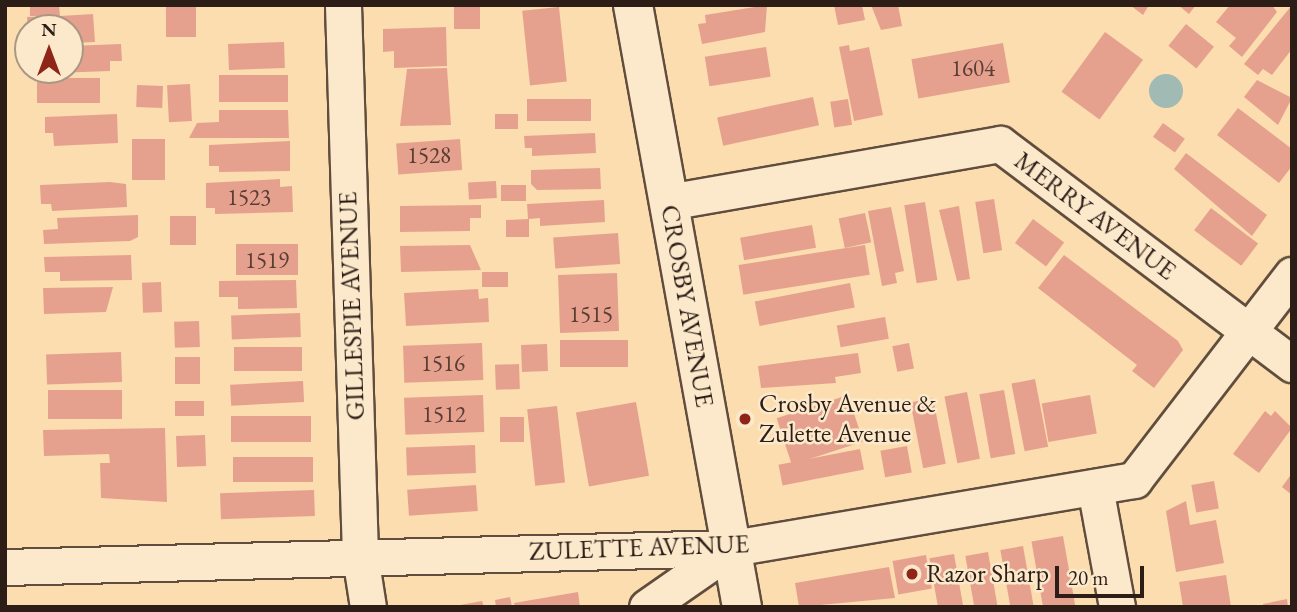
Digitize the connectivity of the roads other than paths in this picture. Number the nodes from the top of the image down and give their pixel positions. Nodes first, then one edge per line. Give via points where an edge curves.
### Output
1 (343, 5) edge
2 (634, 5) edge
3 (668, 202) junction
4 (1292, 275) edge
5 (1249, 331) junction
6 (1292, 364) edge
7 (1096, 487) junction
8 (732, 548) junction
9 (360, 556) junction
10 (5, 567) edge
11 (368, 607) edge
12 (647, 607) edge
13 (742, 607) edge
14 (1116, 607) edge

1 - 9 street, GILLESPIE AVENUE
2 - 3 street, CROSBY AVENUE
3 - 5 street, MERRY AVENUE via 1000,144
3 - 8 street, CROSBY AVENUE
4 - 5 street, ZULETTE AVENUE
5 - 6 street, MERRY AVENUE
5 - 7 street, ZULETTE AVENUE via 1134,480
7 - 8 street, ZULETTE AVENUE
7 - 14 street
8 - 9 street, ZULETTE AVENUE
8 - 12 street
8 - 13 street, CROSBY AVENUE
9 - 10 street, ZULETTE AVENUE
9 - 11 street, GILLESPIE AVENUE

